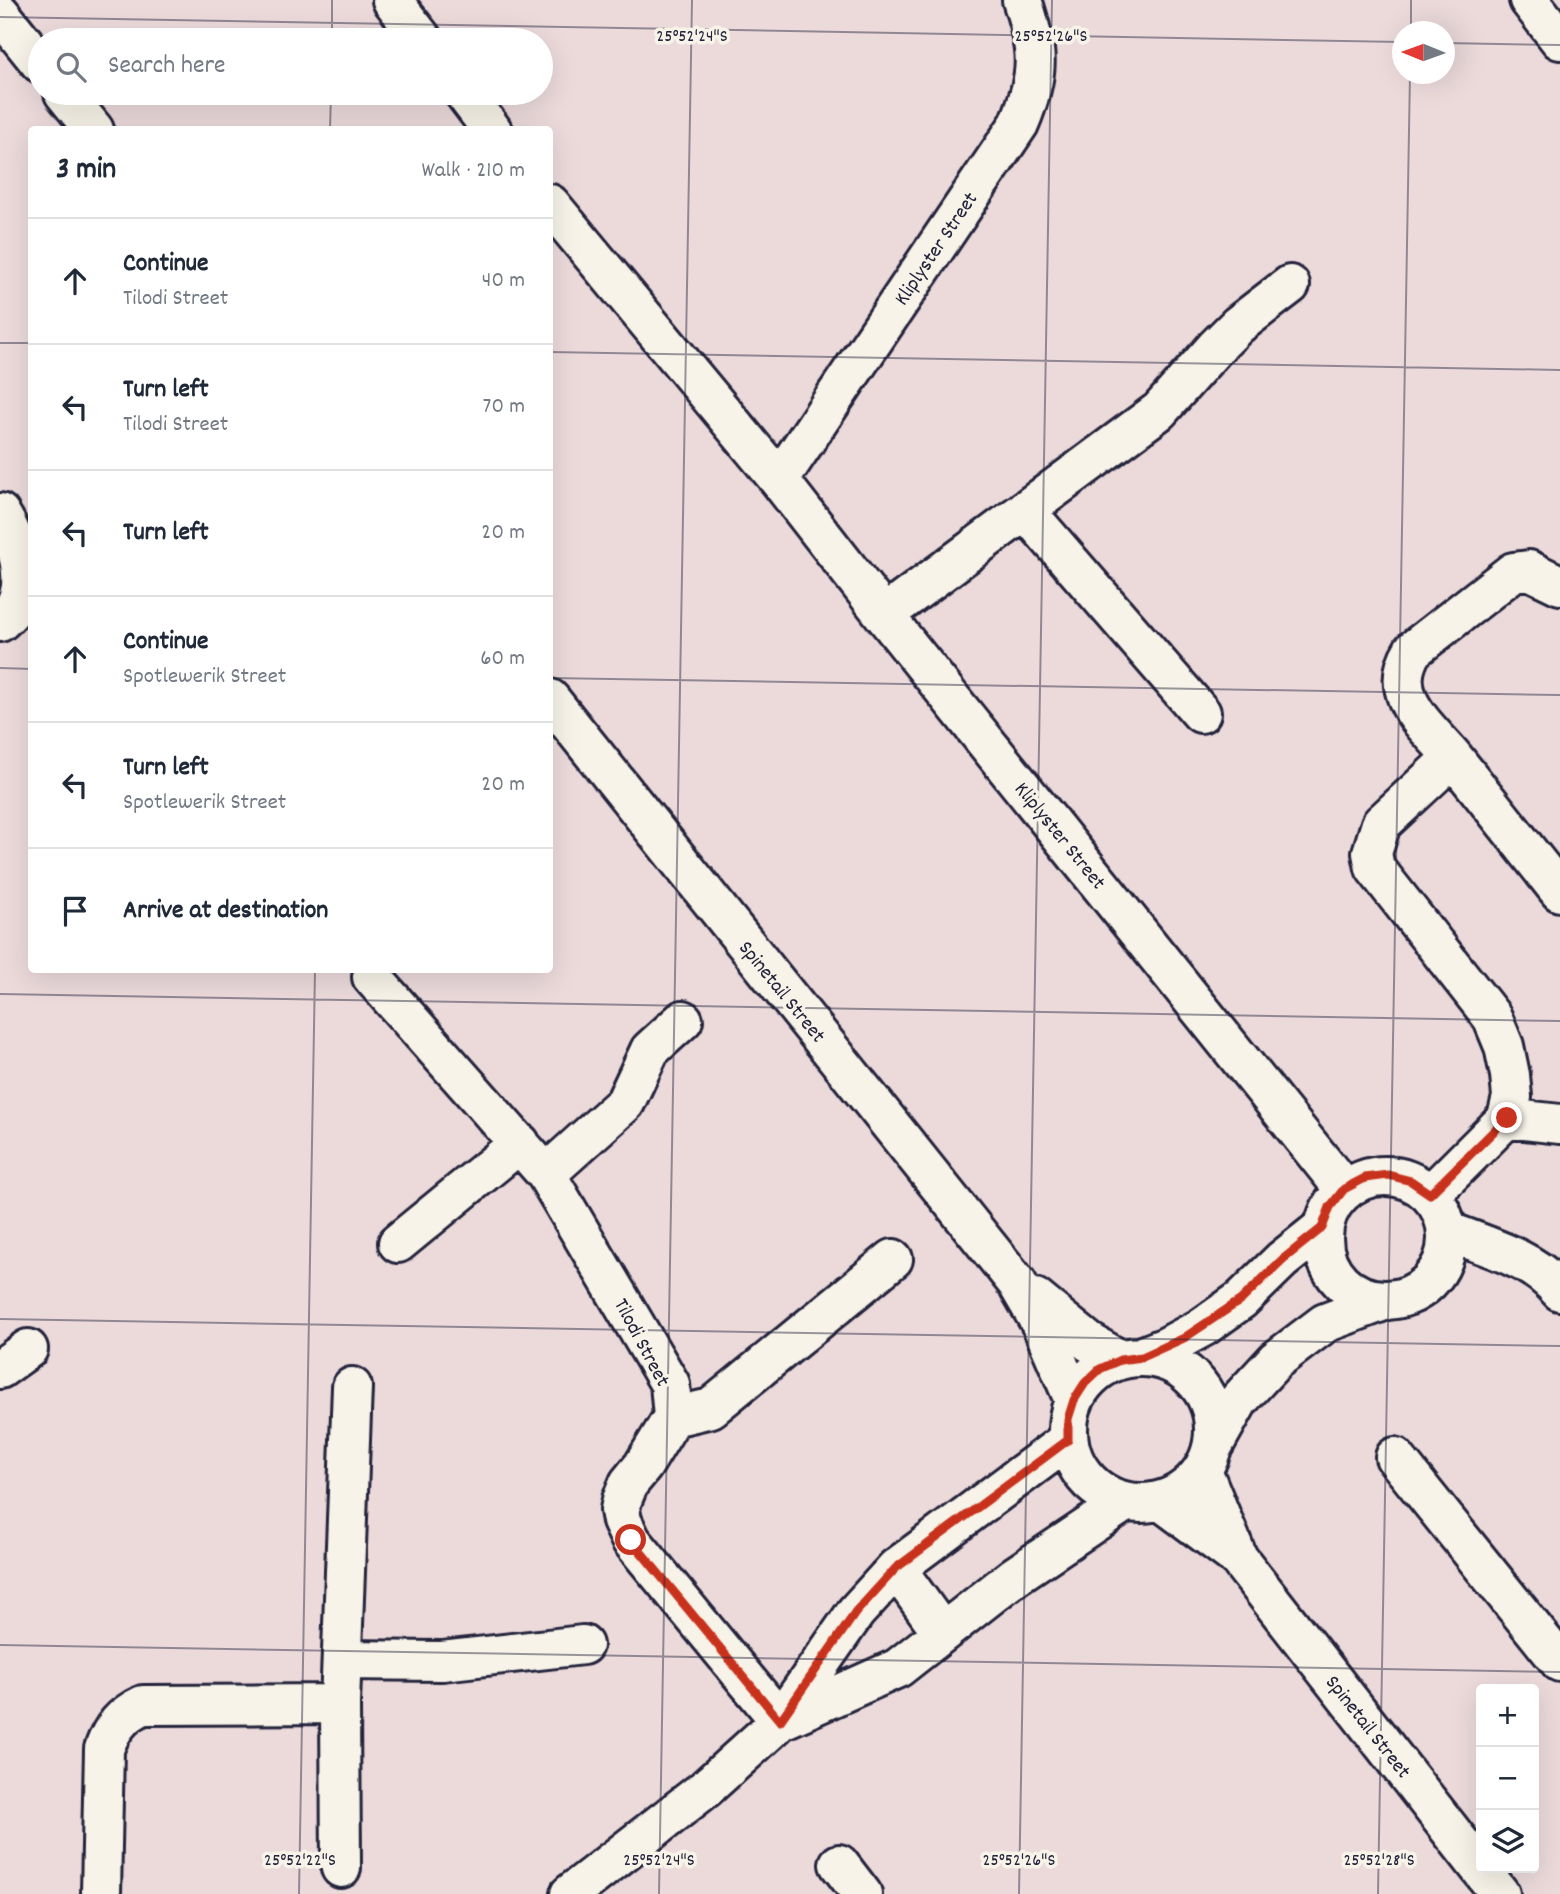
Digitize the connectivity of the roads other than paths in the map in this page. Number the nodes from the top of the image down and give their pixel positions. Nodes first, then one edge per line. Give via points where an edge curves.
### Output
1 (392, 0) edge
2 (1022, 0) edge
3 (1529, 0) edge
4 (0, 13) edge
5 (414, 28) edge
6 (1558, 37) edge
7 (28, 48) edge
8 (73, 105) edge
9 (473, 105) edge
10 (90, 126) edge
11 (489, 126) edge
12 (553, 208) edge
13 (1290, 285) dead end
14 (779, 480) junction
15 (1025, 510) junction
16 (0, 513) edge
17 (1560, 585) edge
18 (884, 615) junction
19 (0, 622) edge
20 (553, 703) edge
21 (1201, 713) dead end
22 (1453, 757) junction
23 (1560, 892) edge
24 (372, 977) dead end
25 (683, 1020) dead end
26 (1507, 1118) junction
27 (1560, 1124) edge
28 (520, 1143) junction
29 (546, 1174) junction
30 (1344, 1189) junction
31 (1430, 1194) junction
32 (1322, 1228) junction
33 (1447, 1231) junction
34 (398, 1242) dead end
35 (893, 1259) dead end
36 (1017, 1283) junction
37 (1560, 1291) edge
38 (1384, 1301) junction
39 (1131, 1358) junction
40 (352, 1387) dead end
41 (1074, 1400) junction
42 (673, 1417) junction
43 (1068, 1440) junction
44 (1395, 1457) dead end
45 (1207, 1460) junction
46 (1143, 1502) junction
47 (1238, 1558) junction
48 (896, 1568) junction
49 (942, 1632) junction
50 (583, 1645) dead end
51 (342, 1660) junction
52 (1560, 1662) edge
53 (340, 1704) junction
54 (780, 1721) junction
55 (839, 1864) dead end
56 (341, 1868) dead end
57 (101, 1894) edge
58 (570, 1894) edge
59 (862, 1894) edge
60 (1500, 1894) edge

1 - 5 street
2 - 14 street, Kliplyster Street via 1036,65 1034,85 1019,124
3 - 6 street
4 - 7 street
8 - 10 street
9 - 11 street
12 - 14 street, Kliplyster Street
13 - 15 street via 1231,333 1159,411
14 - 18 street, Kliplyster Street
15 - 18 street
15 - 21 street
16 - 19 street via 19,551 22,581 14,608
17 - 22 street via 1530,570 1513,572 1431,634 1405,662 1402,676 1410,705
18 - 30 street, Kliplyster Street
20 - 36 street, Spinetail Street
22 - 23 street
22 - 26 street via 1381,824 1372,853 1375,868 1492,1017 1510,1075 1512,1097
24 - 28 street, Tilodi Street
25 - 29 street via 650,1049 625,1103
26 - 27 street
26 - 31 street
28 - 29 street, Tilodi Street
28 - 34 street
29 - 42 street, Tilodi Street via 670,1384
30 - 31 street via 1365,1178 1388,1175 1411,1181
30 - 32 street
31 - 33 street via 1442,1211
32 - 38 street via 1326,1260 1344,1287
32 - 39 street via 1241,1300 1184,1338
33 - 37 street via 1510,1256 1540,1272
33 - 38 street via 1444,1257 1432,1280 1410,1296
35 - 42 street via 711,1408
36 - 39 street, Spinetail Street via 1089,1342
36 - 41 street, Spinetail Street via 1042,1326
38 - 45 street via 1325,1323 1276,1360 1239,1400
39 - 41 street via 1100,1369
39 - 45 street via 1163,1361 1183,1370 1199,1386 1210,1406 1213,1428
40 - 51 street
41 - 43 street
42 - 54 street via 629,1483 620,1510 624,1528
43 - 46 street via 1074,1461 1087,1480 1104,1494
43 - 48 street
44 - 52 street
45 - 46 street via 1184,1489
45 - 47 street, Spinetail Street
46 - 47 street, Spinetail Street
46 - 49 street via 1015,1576
47 - 60 street, Spinetail Street
48 - 49 street
48 - 54 street via 856,1612
49 - 54 street via 898,1668
50 - 51 street via 442,1661
51 - 53 street
53 - 56 street
53 - 57 street via 144,1705 128,1712 104,1749
54 - 58 street via 705,1788
55 - 59 street

